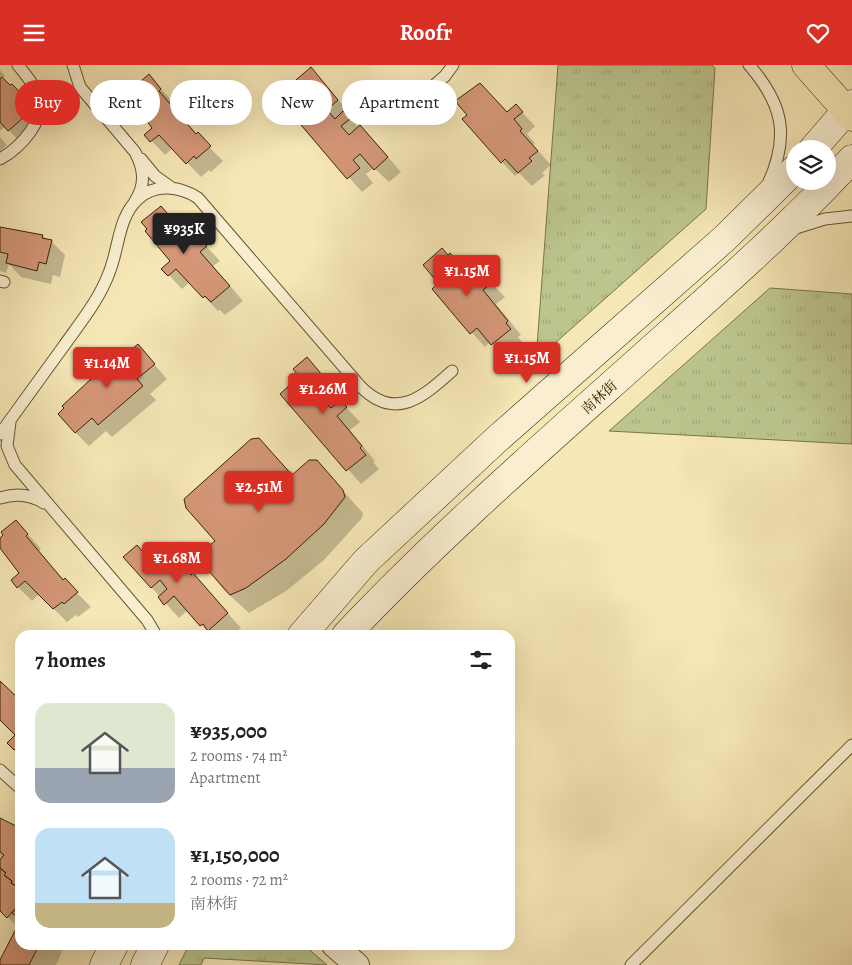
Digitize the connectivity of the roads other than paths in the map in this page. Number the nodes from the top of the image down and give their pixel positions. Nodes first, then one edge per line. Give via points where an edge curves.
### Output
1 (18, 65) edge
2 (73, 65) edge
3 (453, 65) edge
4 (749, 65) edge
5 (806, 65) edge
6 (440, 80) edge
7 (850, 111) edge
8 (822, 140) edge
9 (135, 152) junction
10 (0, 159) edge
11 (852, 159) edge
12 (786, 178) edge
13 (172, 188) junction
14 (134, 202) junction
15 (758, 206) junction
16 (852, 216) edge
17 (778, 235) junction
18 (452, 371) dead end
19 (12, 418) junction
20 (0, 434) edge
21 (0, 499) edge
22 (52, 509) junction
23 (153, 630) edge
24 (306, 630) edge
25 (351, 630) edge
26 (852, 745) edge
27 (0, 769) edge
28 (15, 783) edge
29 (112, 950) edge
30 (152, 950) edge
31 (340, 950) edge
32 (104, 965) edge
33 (145, 965) edge
34 (357, 965) edge
35 (631, 965) edge

1 - 10 lane via 38,95 40,112 25,139
2 - 9 lane via 80,87
3 - 6 lane
4 - 15 lane via 766,85 779,109 779,153
5 - 7 main road
7 - 8 main road
9 - 13 lane via 155,176
9 - 14 lane via 141,162 143,180
11 - 17 main road, 南林街
12 - 15 main road
13 - 14 lane via 156,189
13 - 18 lane via 190,193 204,204 367,393 394,404 410,402 426,394
14 - 19 lane via 126,214 112,267 100,292
15 - 24 main road via 366,561
16 - 17 lane via 818,221
17 - 25 main road, 南林街 via 516,471 393,585
19 - 20 lane
19 - 22 lane via 7,438 10,456
21 - 22 lane via 8,495 30,496
22 - 23 lane
26 - 35 lane
27 - 28 lane
29 - 32 main road
30 - 33 main road
31 - 34 street

